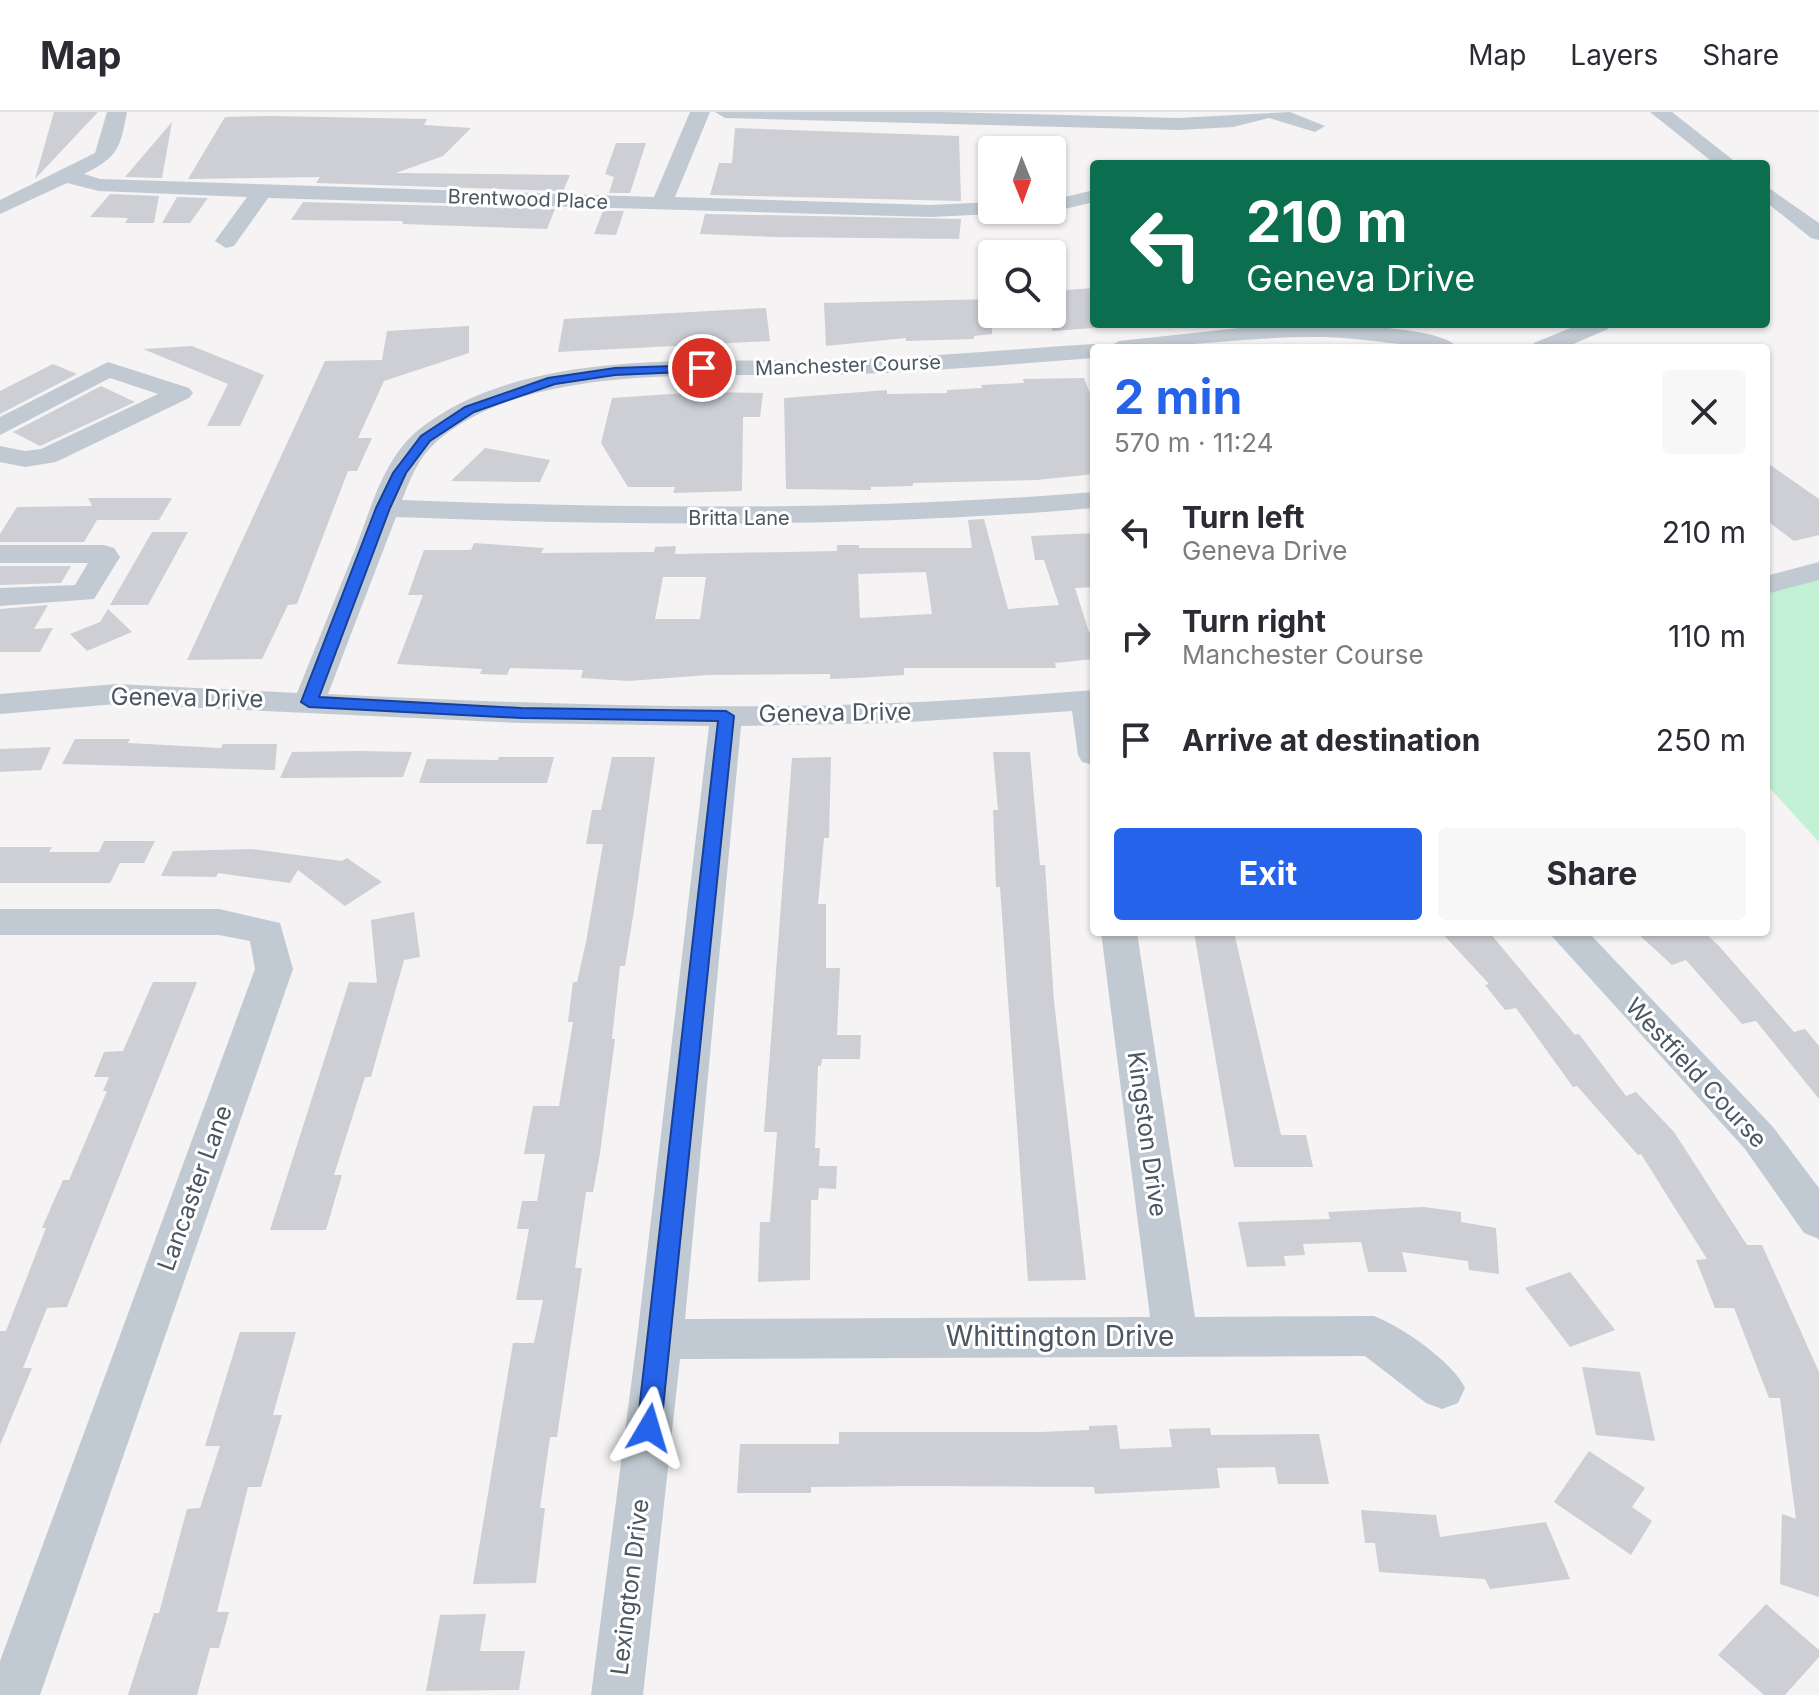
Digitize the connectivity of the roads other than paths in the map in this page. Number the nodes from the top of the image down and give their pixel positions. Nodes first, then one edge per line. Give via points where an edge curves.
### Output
1 (117, 112) edge
2 (700, 112) edge
3 (725, 112) edge
4 (1270, 112) edge
5 (1660, 112) edge
6 (1315, 126) dead end
7 (1723, 160) edge
8 (66, 176) junction
9 (262, 191) junction
10 (1770, 195) edge
11 (1090, 197) dead end
12 (662, 202) junction
13 (1066, 203) edge
14 (0, 208) edge
15 (978, 209) edge
16 (1819, 233) edge
17 (226, 241) dead end
18 (1326, 328) edge
19 (1326, 328) edge
20 (1590, 328) edge
21 (1152, 344) edge
22 (1430, 344) edge
23 (1552, 344) edge
24 (1090, 351) edge
25 (0, 427) edge
26 (0, 454) edge
27 (1090, 500) edge
28 (383, 508) junction
29 (0, 554) edge
30 (1819, 571) edge
31 (1770, 579) edge
32 (0, 597) edge
33 (1090, 701) edge
34 (309, 702) junction
35 (0, 704) edge
36 (726, 716) junction
37 (0, 922) edge
38 (1120, 936) edge
39 (1570, 936) edge
40 (1819, 1221) edge
41 (1175, 1335) junction
42 (660, 1339) junction
43 (1442, 1388) dead end
44 (14, 1695) edge
45 (617, 1695) edge

1 - 8 street via 103,157
2 - 12 street
3 - 4 street via 1178,124 1233,121
4 - 6 street
5 - 7 street
8 - 9 street, Brentwood Place via 114,186
8 - 14 street
9 - 12 street, Brentwood Place
9 - 17 street
10 - 16 street
11 - 13 street
12 - 15 street, Brentwood Place
18 - 21 street
19 - 22 street via 1386,333
20 - 23 street
24 - 28 street, Manchester Course via 873,366 615,371 552,380 470,409 425,438 399,473
25 - 26 street via 108,369 180,393 47,456
27 - 28 street, Britta Lane via 871,517 735,520
28 - 34 street, Manchester Course
29 - 32 street via 106,557 84,593
30 - 31 street
33 - 36 street, Geneva Drive
34 - 35 street, Geneva Drive via 116,694
34 - 36 street, Geneva Drive
36 - 42 street, Lexington Drive
37 - 44 street, Lancaster Lane via 219,922 267,932 274,969
38 - 41 street, Kingston Drive
39 - 40 street, Westfield Course via 1759,1138
41 - 42 street, Whittington Drive
41 - 43 street, Whittington Drive via 1374,1336
42 - 45 street, Lexington Drive

